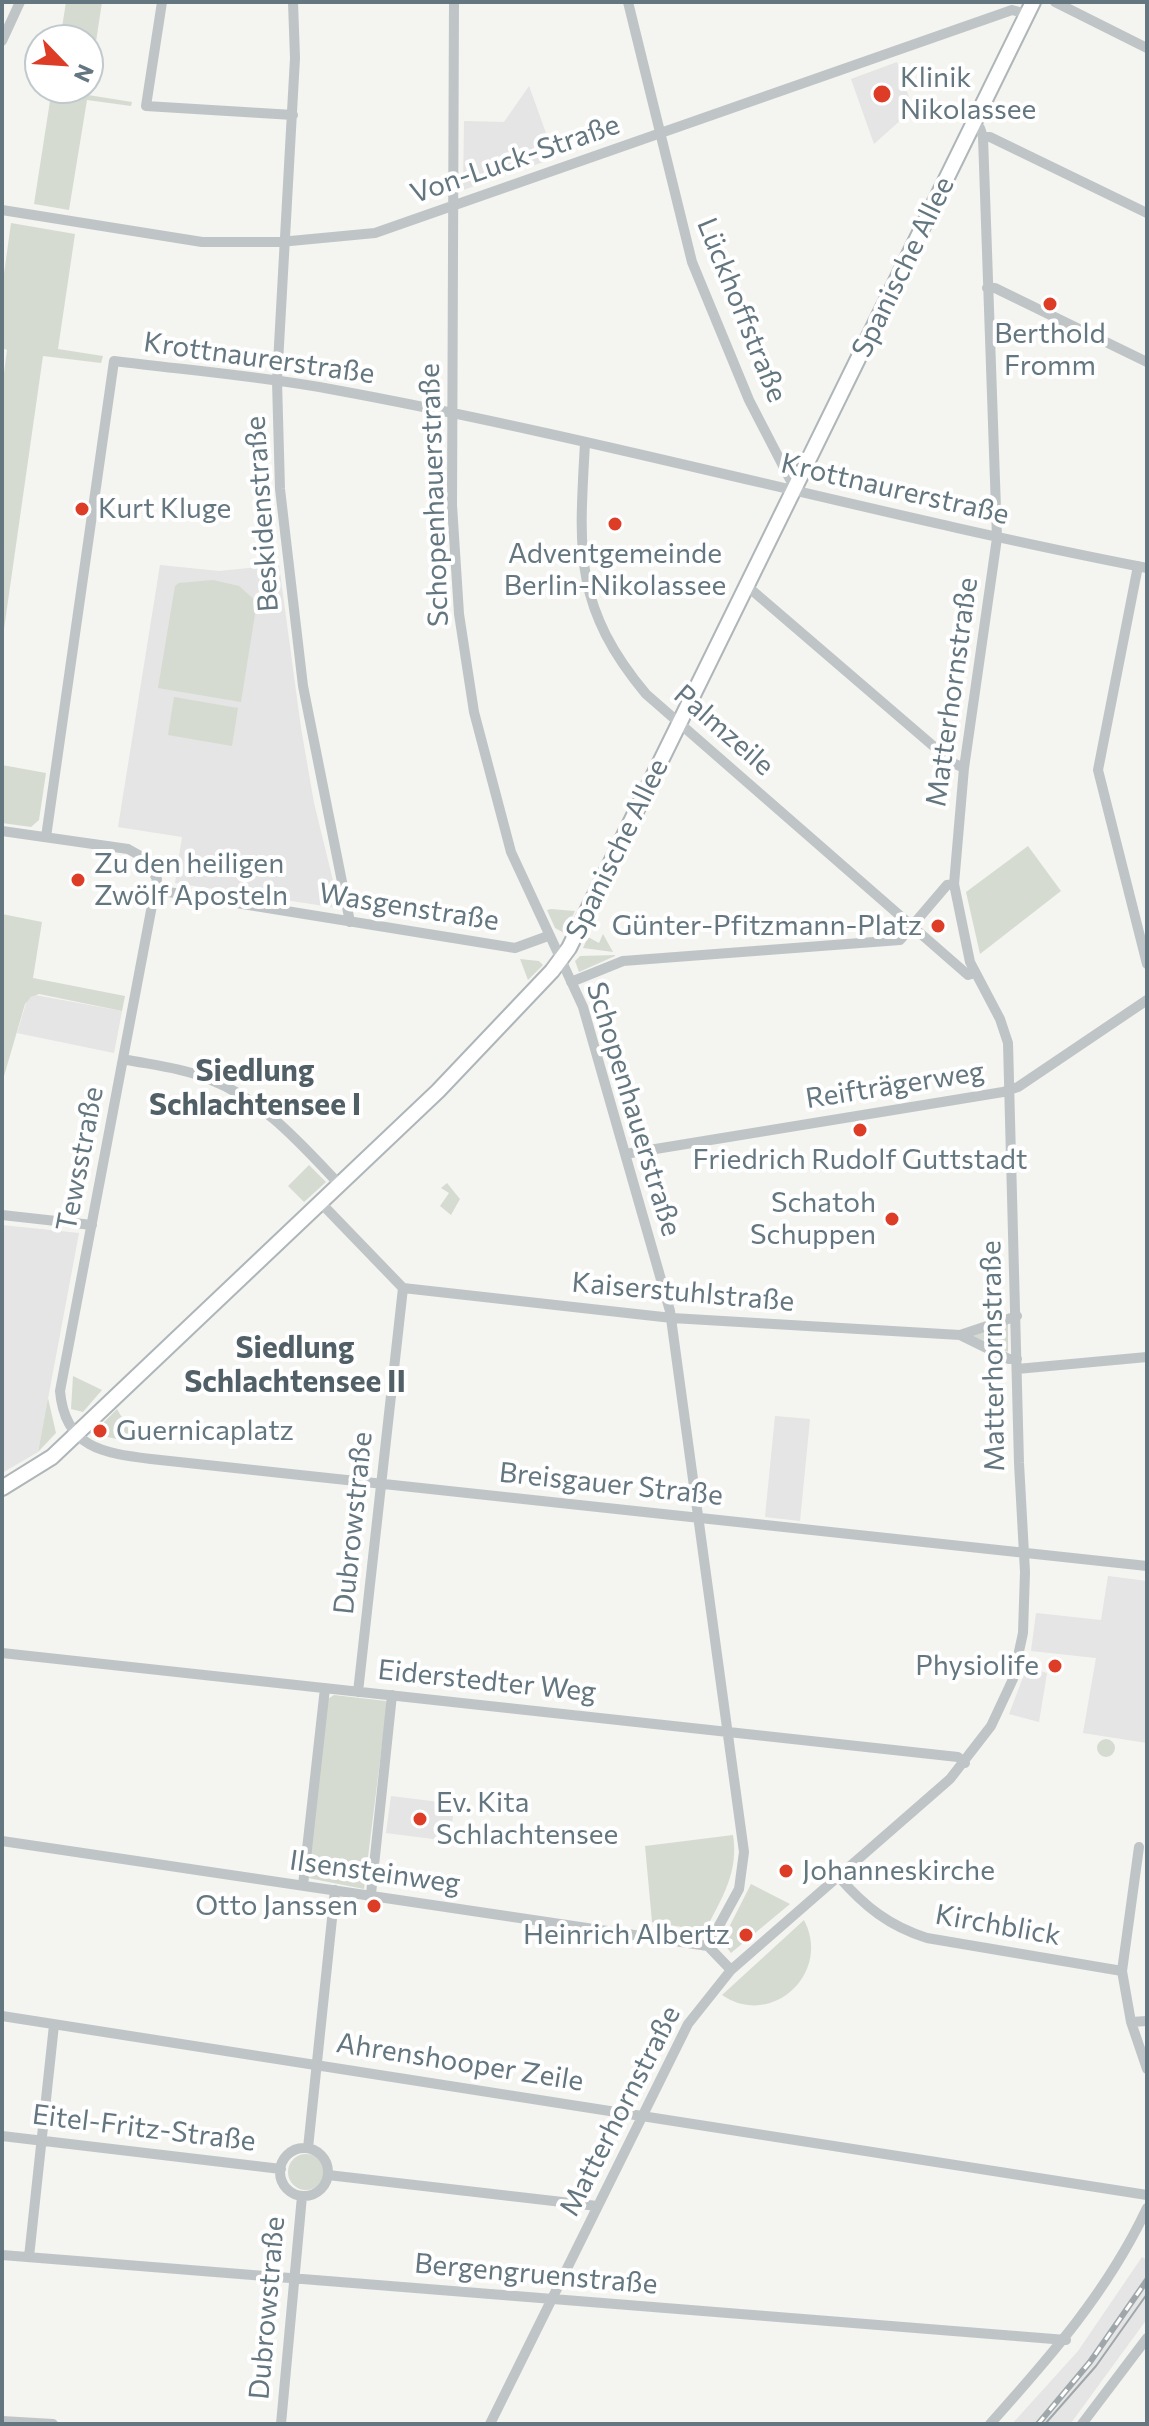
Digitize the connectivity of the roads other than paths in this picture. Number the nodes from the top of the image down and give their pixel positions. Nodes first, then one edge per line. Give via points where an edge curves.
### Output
1 (20, 2) edge
2 (162, 2) edge
3 (293, 2) edge
4 (454, 2) edge
5 (628, 2) edge
6 (1055, 2) edge
7 (1030, 8) edge
8 (2, 41) edge
9 (1147, 48) edge
10 (293, 115) junction
11 (972, 124) junction
12 (660, 133) junction
13 (983, 137) junction
14 (455, 206) junction
15 (2, 210) edge
16 (1147, 213) edge
17 (286, 242) junction
18 (987, 288) junction
19 (1147, 362) edge
20 (277, 381) junction
21 (452, 415) junction
22 (585, 443) junction
23 (795, 489) junction
24 (997, 538) junction
25 (1142, 567) edge
26 (747, 586) junction
27 (680, 723) junction
28 (964, 768) junction
29 (2, 831) edge
30 (46, 837) junction
31 (954, 884) junction
32 (156, 890) junction
33 (350, 922) junction
34 (912, 926) junction
35 (548, 936) junction
36 (559, 961) junction
37 (1147, 964) edge
38 (975, 973) junction
39 (571, 982) junction
40 (1147, 1000) edge
41 (123, 1059) junction
42 (1011, 1089) junction
43 (625, 1154) junction
44 (339, 1184) junction
45 (320, 1202) junction
46 (2, 1215) edge
47 (92, 1225) junction
48 (403, 1288) junction
49 (1017, 1316) junction
50 (672, 1318) junction
51 (960, 1335) junction
52 (1147, 1357) edge
53 (1017, 1364) junction
54 (76, 1433) junction
55 (382, 1484) junction
56 (2, 1488) edge
57 (699, 1518) junction
58 (1024, 1553) junction
59 (1147, 1566) edge
60 (2, 1653) edge
61 (325, 1688) junction
62 (358, 1692) junction
63 (392, 1695) junction
64 (728, 1731) junction
65 (965, 1763) junction
66 (2, 1841) edge
67 (1139, 1847) dead end
68 (1142, 1860) edge
69 (839, 1877) junction
70 (303, 1885) junction
71 (335, 1890) junction
72 (371, 1894) junction
73 (708, 1946) junction
74 (731, 1970) junction
75 (1122, 1971) junction
76 (2, 2016) edge
77 (1147, 2021) edge
78 (1131, 2022) junction
79 (54, 2025) junction
80 (317, 2064) junction
81 (1147, 2069) edge
82 (642, 2116) junction
83 (2, 2136) edge
84 (41, 2140) junction
85 (308, 2148) junction
86 (281, 2169) junction
87 (328, 2175) junction
88 (1147, 2195) edge
89 (302, 2196) junction
90 (597, 2206) junction
91 (1147, 2208) edge
92 (2, 2255) edge
93 (29, 2257) junction
94 (295, 2278) junction
95 (552, 2299) junction
96 (1147, 2338) edge
97 (1066, 2340) junction
98 (2, 2421) edge
99 (492, 2423) edge
100 (53, 2424) edge
101 (281, 2424) edge
102 (990, 2424) edge
103 (1082, 2424) edge

1 - 8 street
2 - 10 street via 146,106
3 - 10 street, Beskidenstraße
4 - 14 street, Schopenhauerstraße
5 - 12 street, Lückhoffstraße
6 - 9 street
7 - 11 main road, Spanische Allee
7 - 12 street, Von-Luck-Straße
10 - 17 street, Beskidenstraße
11 - 13 street
11 - 23 main road, Spanische Allee
12 - 14 street, Von-Luck-Straße
12 - 23 street, Lückhoffstraße via 692,262 749,400
13 - 16 street
13 - 18 street, Matterhornstraße
14 - 17 street, Von-Luck-Straße via 375,233
14 - 21 street, Schopenhauerstraße
15 - 17 street, Von-Luck-Straße via 202,242
17 - 20 street, Beskidenstraße
18 - 19 street
18 - 24 street, Matterhornstraße
20 - 21 street, Krottnaurerstraße
20 - 30 street, Krottnaurerstraße via 114,361
20 - 33 street, Beskidenstraße via 291,601 321,788
21 - 22 street, Krottnaurerstraße
21 - 35 street, Schopenhauerstraße via 459,614 474,712 511,852
22 - 23 street, Krottnaurerstraße
22 - 27 street, Palmzeile via 580,540 593,608 623,666
23 - 24 street, Krottnaurerstraße
23 - 26 main road, Spanische Allee
24 - 25 street, Krottnaurerstraße
24 - 28 street, Matterhornstraße
25 - 37 street via 1098,770
26 - 27 main road, Spanische Allee
26 - 28 street
27 - 34 street, Palmzeile
27 - 36 main road, Spanische Allee
28 - 31 street, Matterhornstraße
29 - 30 street
30 - 32 street via 136,852 154,869
31 - 34 street via 947,885
31 - 38 street, Matterhornstraße
32 - 33 street, Wasgenstraße
32 - 41 street, Tewsstraße
33 - 35 street, Wasgenstraße via 515,948
34 - 38 street, Palmzeile via 968,975
34 - 39 street via 900,940 623,961
35 - 36 street, Schopenhauerstraße
36 - 39 street, Schopenhauerstraße
36 - 44 main road, Spanische Allee via 438,1091
38 - 42 street, Matterhornstraße via 1005,1029
39 - 43 street, Schopenhauerstraße
40 - 42 street, Reifträgerweg
41 - 44 street via 207,1078 248,1099 282,1125
41 - 47 street, Tewsstraße
42 - 43 street, Reifträgerweg
42 - 49 street, Matterhornstraße
43 - 50 street, Schopenhauerstraße
44 - 45 main road, Spanische Allee
45 - 48 street
45 - 54 main road, Spanische Allee
46 - 47 street
47 - 54 street, Tewsstraße via 60,1391 63,1415
48 - 50 street, Kaiserstuhlstraße
48 - 55 street, Dubrowstraße
49 - 51 street, Kaiserstuhlstraße
49 - 53 street, Matterhornstraße
50 - 51 street, Kaiserstuhlstraße
50 - 57 street, Schopenhauerstraße
51 - 53 street, Kaiserstuhlstraße
52 - 53 street, Kaiserstuhlstraße
53 - 58 street, Matterhornstraße
54 - 55 street, Breisgauer Straße via 110,1454
54 - 56 main road, Spanische Allee via 39,1468
55 - 57 street, Breisgauer Straße
55 - 62 street, Dubrowstraße
57 - 58 street, Breisgauer Straße
57 - 64 street, Schopenhauerstraße
58 - 59 street, Breisgauer Straße
58 - 65 street, Matterhornstraße via 1025,1610 1013,1679 991,1726
60 - 61 street, Eiderstedter Weg
61 - 62 street, Eiderstedter Weg
61 - 70 street
62 - 63 street, Eiderstedter Weg
63 - 64 street, Eiderstedter Weg
63 - 72 street
64 - 65 street, Eiderstedter Weg via 958,1757
64 - 73 street, Schopenhauerstraße via 743,1876
65 - 69 street, Matterhornstraße
66 - 70 street, Ilsensteinweg
67 - 68 street
68 - 75 street
69 - 74 street, Matterhornstraße
69 - 75 street, Kirchblick via 872,1911 927,1938
70 - 71 street, Ilsensteinweg
71 - 72 street, Ilsensteinweg
71 - 80 street
72 - 73 street, Ilsensteinweg
73 - 74 street
74 - 82 street, Matterhornstraße via 688,2024
75 - 78 street
76 - 79 street, Ahrenshooper Zeile
77 - 78 street
78 - 81 street
79 - 80 street, Ahrenshooper Zeile
79 - 84 street
80 - 82 street, Ahrenshooper Zeile
80 - 85 street
82 - 88 street, Ahrenshooper Zeile
82 - 90 street, Matterhornstraße
83 - 84 street, Eitel-Fritz-Straße
84 - 86 street, Eitel-Fritz-Straße
84 - 93 street
85 - 86 street via 287,2155
85 - 87 street via 321,2154
86 - 89 street via 284,2184
87 - 89 street via 316,2193
87 - 90 street
89 - 94 street, Dubrowstraße
90 - 95 street, Matterhornstraße
91 - 97 street via 1117,2267
92 - 93 street, Bergengruenstraße
93 - 94 street, Bergengruenstraße
94 - 95 street, Bergengruenstraße
94 - 101 street, Dubrowstraße
95 - 97 street, Bergengruenstraße
95 - 99 street, Matterhornstraße
96 - 103 street
97 - 102 street
98 - 100 street

